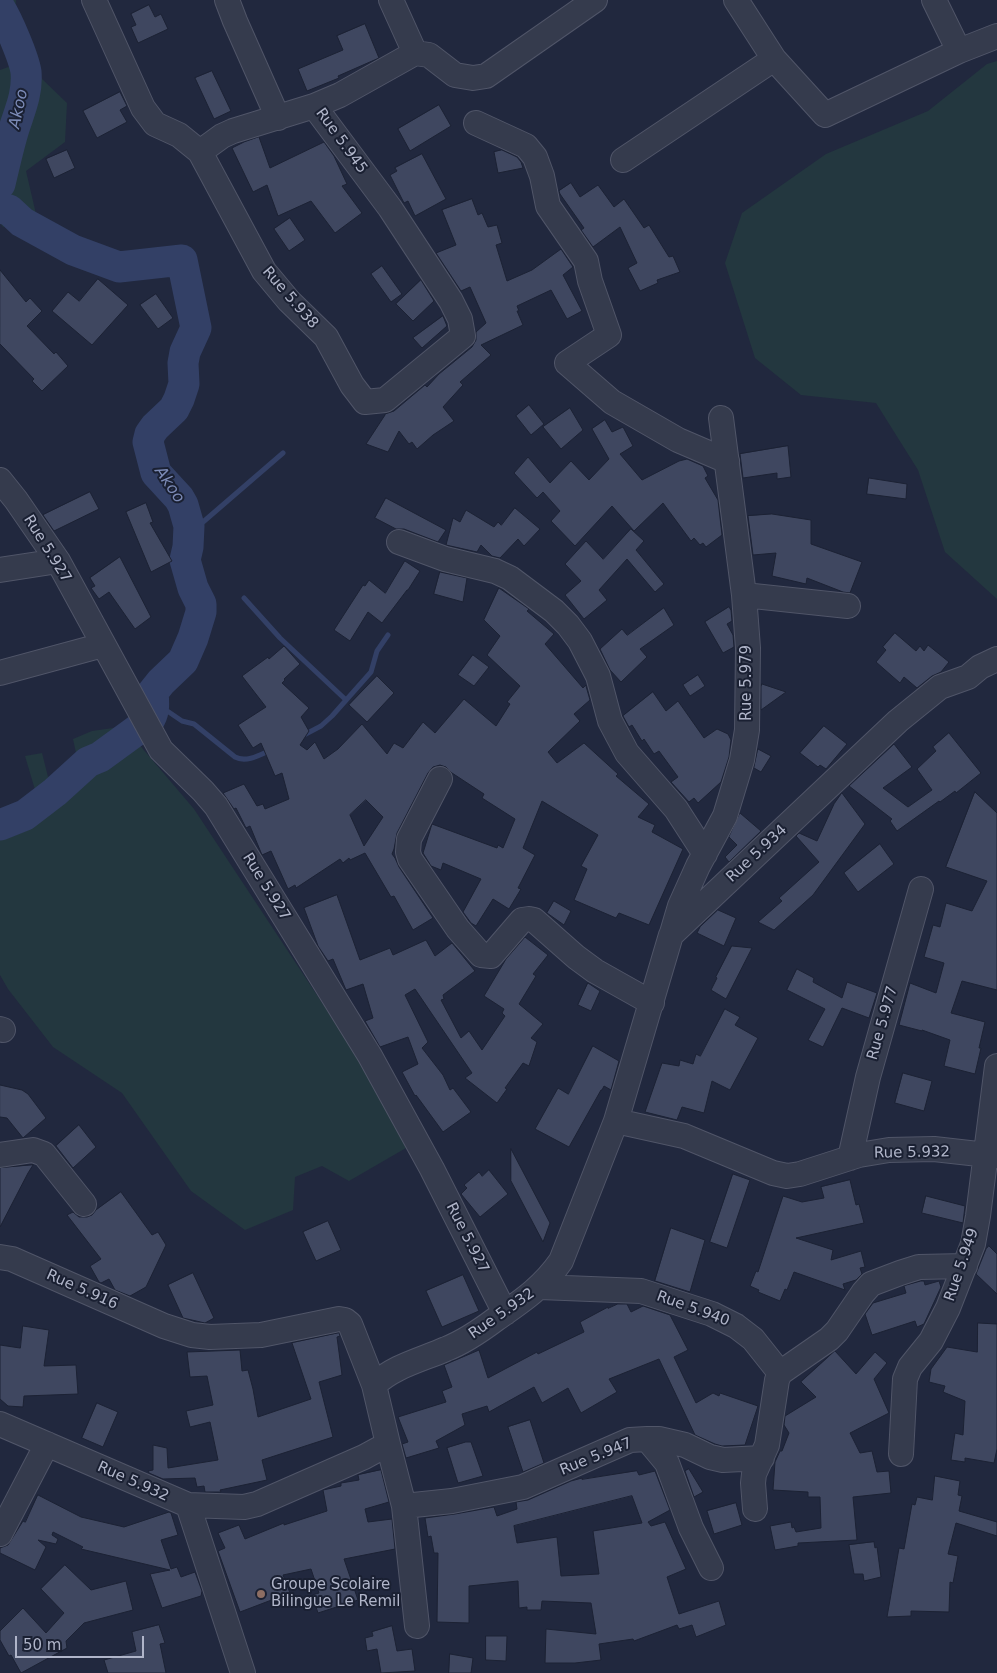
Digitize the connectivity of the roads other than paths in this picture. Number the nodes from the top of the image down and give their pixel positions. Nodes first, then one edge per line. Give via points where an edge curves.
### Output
1 (94, 0) edge
2 (228, 0) edge
3 (391, 0) edge
4 (595, 0) edge
5 (736, 0) edge
6 (934, 0) edge
7 (997, 36) edge
8 (959, 51) junction
9 (415, 53) junction
10 (774, 59) junction
11 (314, 106) junction
12 (278, 118) junction
13 (476, 123) dead end
14 (200, 152) junction
15 (623, 160) dead end
16 (460, 319) joint
17 (721, 418) dead end
18 (727, 461) junction
19 (0, 480) edge
20 (399, 542) dead end
21 (58, 562) junction
22 (0, 570) edge
23 (744, 595) junction
24 (848, 606) dead end
25 (103, 645) junction
26 (997, 658) edge
27 (0, 673) edge
28 (440, 779) dead end
29 (705, 854) junction
30 (921, 889) dead end
31 (671, 935) junction
32 (652, 1003) junction
33 (997, 1066) edge
34 (616, 1121) junction
35 (0, 1155) edge
36 (991, 1156) edge
37 (850, 1158) junction
38 (84, 1204) dead end
39 (0, 1257) edge
40 (964, 1266) junction
41 (540, 1287) junction
42 (505, 1313) junction
43 (780, 1373) junction
44 (374, 1386) junction
45 (0, 1424) edge
46 (647, 1439) junction
47 (47, 1444) junction
48 (388, 1444) junction
49 (901, 1454) dead end
50 (762, 1458) junction
51 (188, 1505) junction
52 (404, 1506) junction
53 (755, 1508) dead end
54 (0, 1534) edge
55 (711, 1568) dead end
56 (417, 1626) dead end
57 (243, 1673) edge

1 - 14 street via 143,108 154,124 179,135
2 - 12 street
3 - 9 street
4 - 9 street via 486,76 454,76 429,55
5 - 10 street
6 - 8 street
7 - 8 street
8 - 10 street via 825,115
9 - 11 street, Rue 5.945
10 - 15 street
11 - 12 street
11 - 16 street, Rue 5.945 via 390,208
12 - 14 street via 233,131
13 - 18 street via 526,146 535,157 548,206 586,261 609,335 567,363 612,402 678,440
14 - 16 street, Rue 5.938 via 264,271 326,338 365,402 386,400 463,336
17 - 18 street, Rue 5.979
18 - 23 street, Rue 5.979
19 - 21 street, Rue 5.927
20 - 29 street via 510,578 568,625 598,676 610,721 627,753 676,809
21 - 22 street
21 - 25 street, Rue 5.927
23 - 24 street
23 - 29 street, Rue 5.979 via 748,648 747,730 742,760 725,816
25 - 27 street
25 - 42 street, Rue 5.927 via 161,750 216,806 370,1056
26 - 31 street, Rue 5.934 via 968,676 940,687 898,721
28 - 32 street via 409,839 408,852 458,929 481,955 491,956 522,920 529,918 596,971
29 - 31 street, Rue 5.979 via 680,906
30 - 37 street, Rue 5.977 via 868,1077
31 - 32 street
32 - 34 street
33 - 36 street, Rue 5.949
34 - 37 street, Rue 5.932 via 684,1136 773,1174 800,1174
34 - 41 street, Rue 5.932 via 561,1261
35 - 38 street via 33,1150 44,1154
36 - 37 street, Rue 5.932 via 934,1149 898,1150
36 - 40 street, Rue 5.949 via 973,1244
39 - 44 street, Rue 5.916 via 12,1259 164,1326 192,1335 261,1335 345,1320 350,1324
40 - 43 street via 920,1268 871,1284 829,1339
40 - 49 street, Rue 5.949 via 931,1341 910,1367 905,1380
41 - 42 street, Rue 5.932
41 - 43 street, Rue 5.940 via 640,1291 712,1314 753,1339
42 - 44 street, Rue 5.932 via 448,1349 391,1371
43 - 50 street
44 - 48 street
45 - 47 street, Rue 5.932
46 - 50 street via 685,1444 723,1460
46 - 52 street, Rue 5.947 via 630,1440 523,1487 452,1501
46 - 55 street, Rue 5.947 via 667,1463 691,1528
47 - 51 street, Rue 5.932
47 - 54 street
48 - 51 street, Rue 5.932 via 257,1504 244,1507
48 - 52 street
50 - 53 street via 754,1474
51 - 57 street
52 - 56 street

